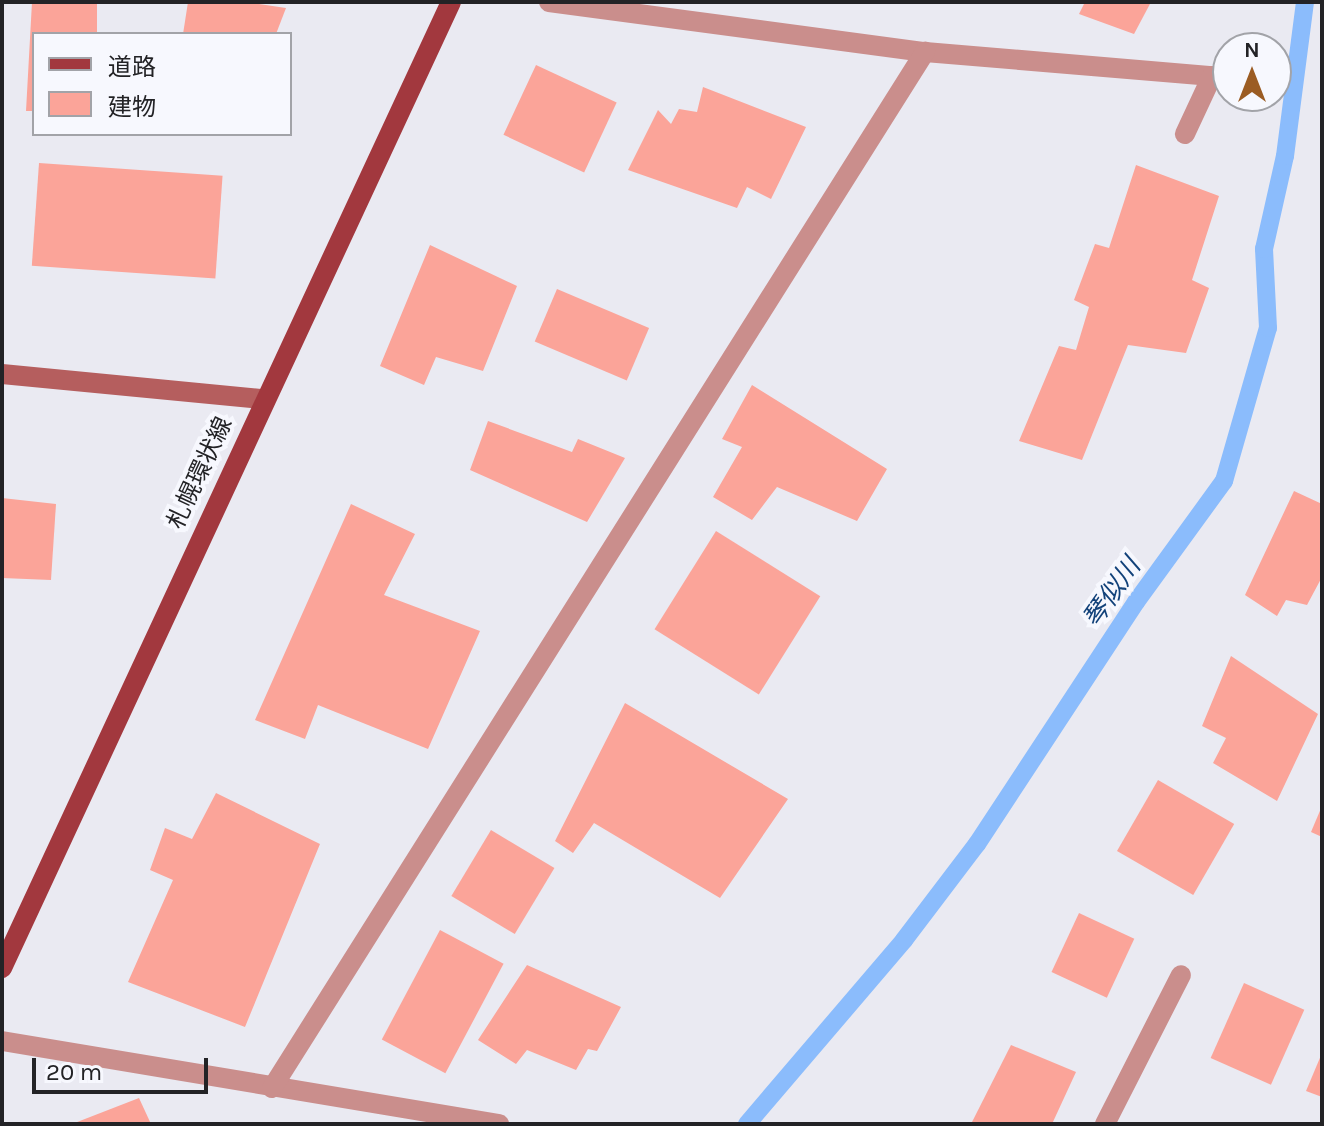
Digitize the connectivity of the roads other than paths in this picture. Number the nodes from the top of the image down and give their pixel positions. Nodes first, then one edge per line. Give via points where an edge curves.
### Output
1 (451, 2) edge
2 (549, 2) edge
3 (925, 52) junction
4 (1185, 134) dead end
5 (2, 374) edge
6 (263, 399) junction
7 (2, 968) edge
8 (1181, 975) dead end
9 (2, 1041) edge
10 (272, 1088) junction
11 (499, 1124) edge
12 (1105, 1124) edge

1 - 6 main road, 札幌環状線
2 - 3 street
3 - 4 street via 1212,76
3 - 10 street
5 - 6 street
6 - 7 main road, 札幌環状線
8 - 12 street
9 - 10 street
10 - 11 street

